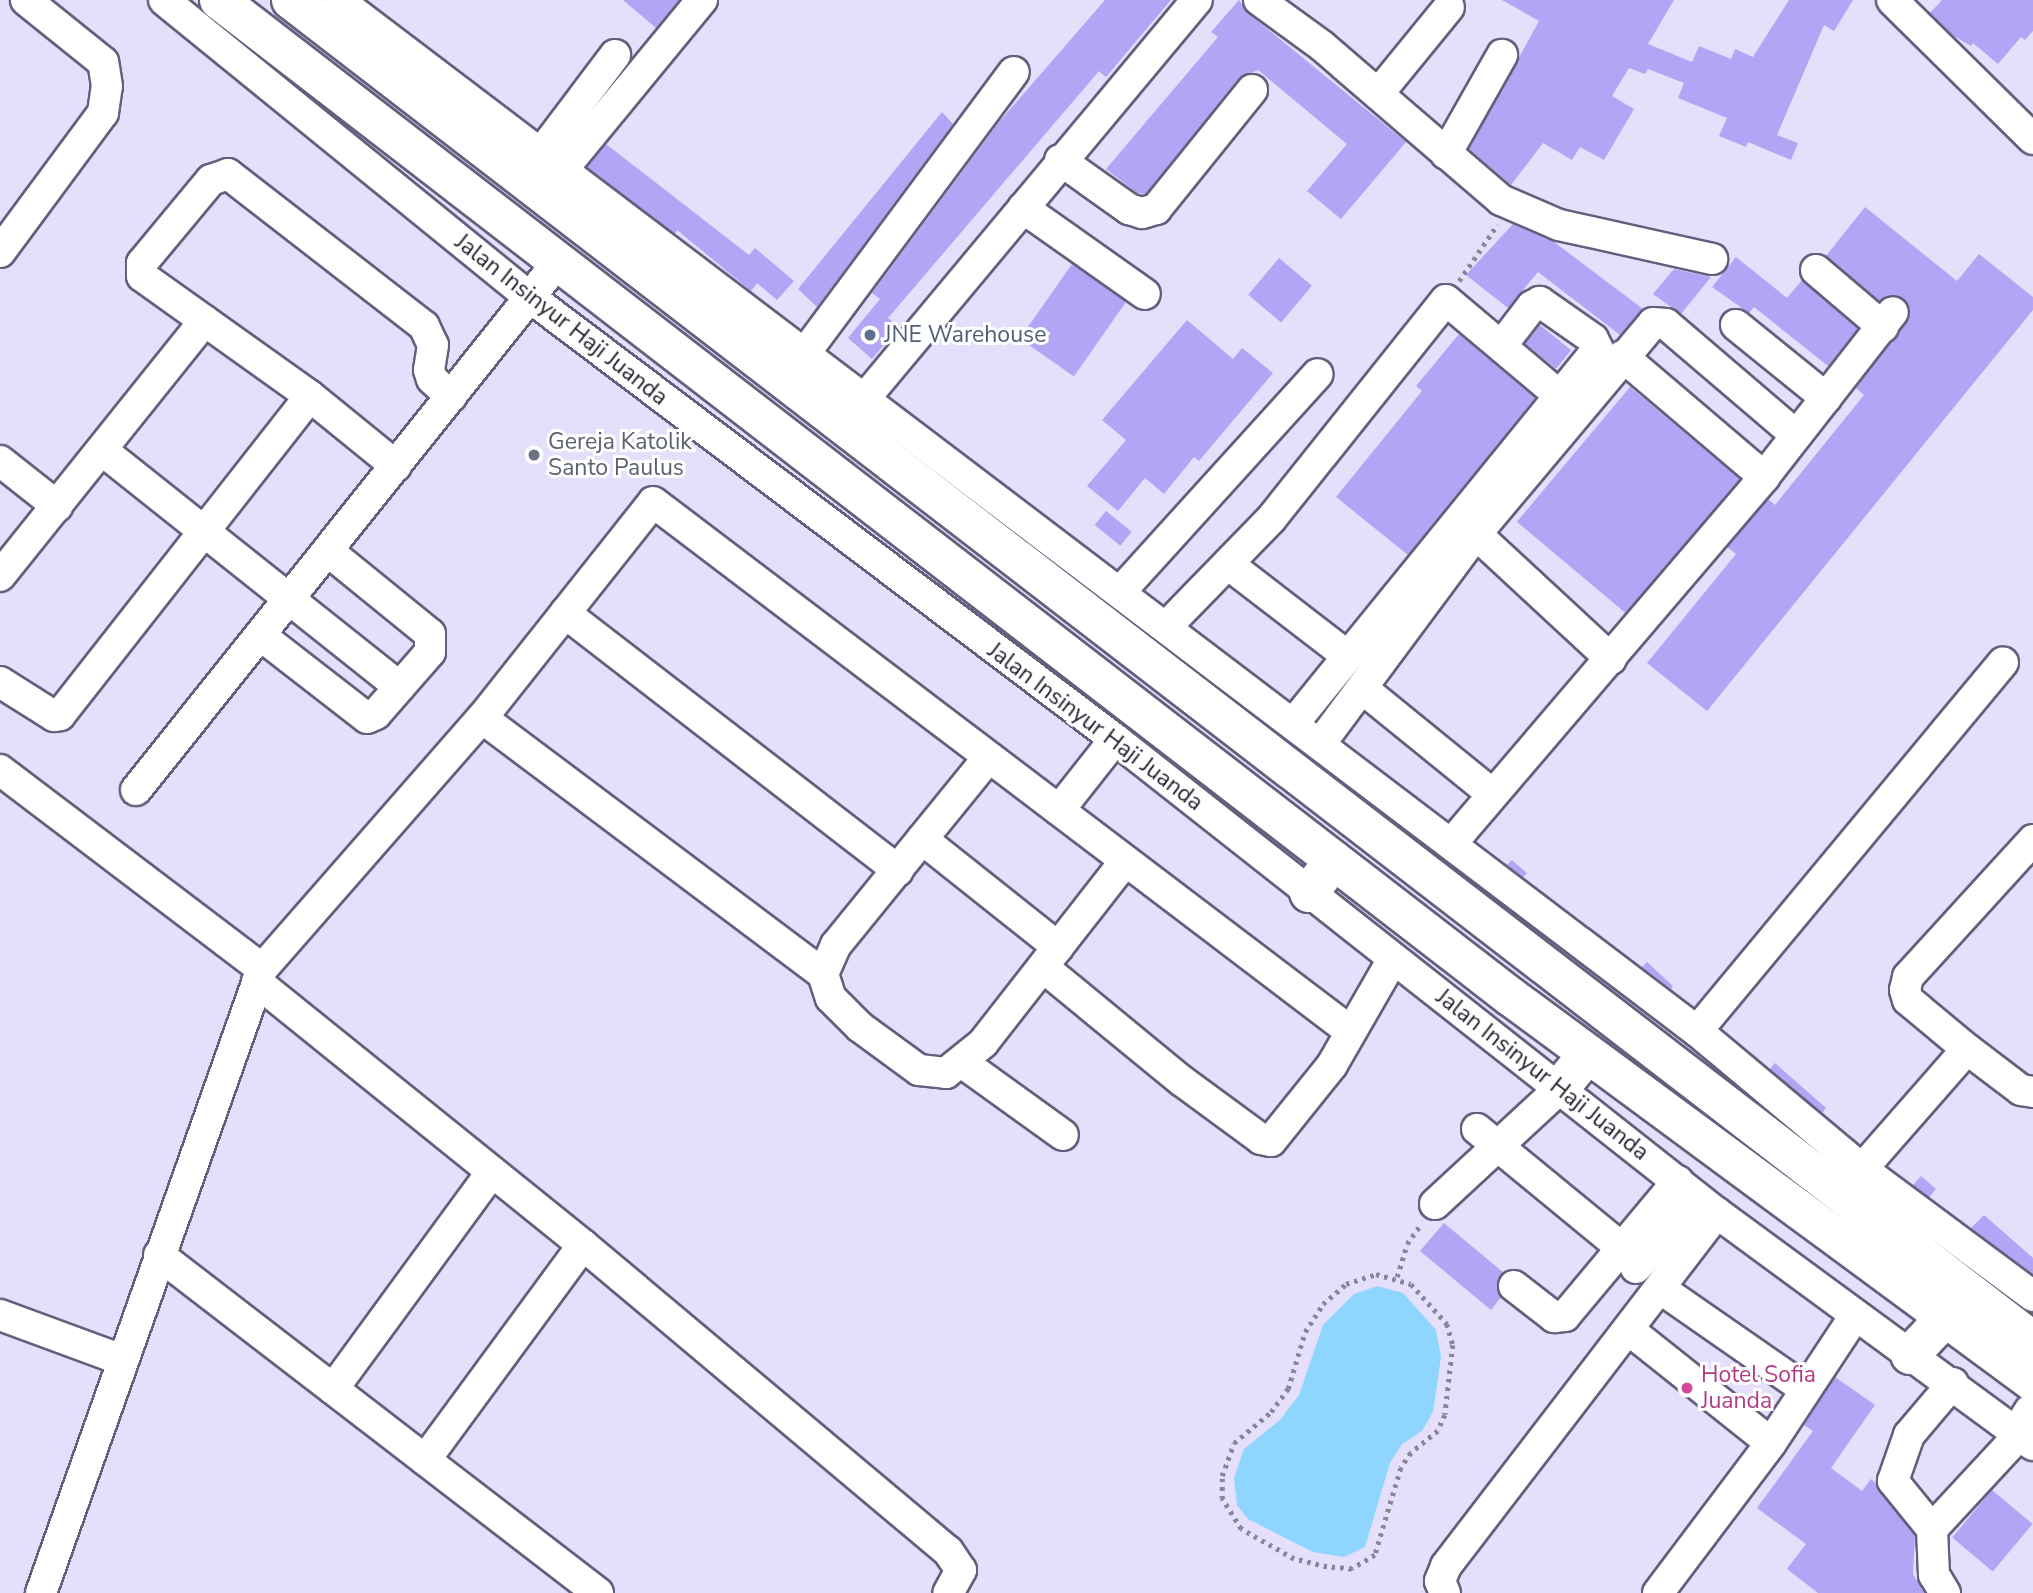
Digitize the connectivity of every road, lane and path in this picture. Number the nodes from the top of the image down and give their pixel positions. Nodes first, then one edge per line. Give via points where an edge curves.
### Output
1 (26, 0) edge
2 (164, 0) edge
3 (219, 0) edge
4 (291, 0) edge
5 (338, 0) edge
6 (702, 0) edge
7 (1197, 0) edge
8 (1259, 0) edge
9 (1892, 0) edge
10 (1449, 7) dead end
11 (615, 55) dead end
12 (1502, 55) dead end
13 (1014, 72) dead end
14 (1252, 90) dead end
15 (1378, 94) junction
16 (2033, 139) edge
17 (1446, 154) junction
18 (418, 155) junction
19 (1060, 160) junction
20 (552, 161) junction
21 (391, 187) junction
22 (1501, 201) junction
23 (1023, 208) junction
24 (0, 252) edge
25 (1712, 259) dead end
26 (557, 263) junction
27 (1816, 270) dead end
28 (1145, 294) dead end
29 (531, 298) junction
30 (1446, 300) junction
31 (204, 321) junction
32 (1736, 325) dead end
33 (902, 328) dead end
34 (1502, 345) junction
35 (1763, 348) junction
36 (805, 353) junction
37 (1622, 356) junction
38 (1318, 374) dead end
39 (1734, 383) junction
40 (859, 393) junction
41 (310, 396) junction
42 (451, 397) junction
43 (1561, 397) junction
44 (1826, 398) junction
45 (1796, 435) junction
46 (103, 451) junction
47 (0, 461) edge
48 (396, 466) junction
49 (1764, 477) junction
50 (57, 506) junction
51 (204, 531) junction
52 (1476, 534) junction
53 (328, 551) junction
54 (1228, 564) junction
55 (0, 576) edge
56 (1120, 592) junction
57 (289, 599) junction
58 (565, 613) junction
59 (1166, 627) junction
60 (260, 635) junction
61 (1346, 655) junction
62 (1611, 659) junction
63 (2003, 663) dead end
64 (0, 682) edge
65 (400, 687) junction
66 (1363, 689) junction
67 (482, 718) junction
68 (1293, 724) junction
69 (1320, 744) junction
70 (989, 757) junction
71 (1099, 759) junction
72 (0, 769) edge
73 (136, 790) dead end
74 (1492, 794) junction
75 (1059, 810) junction
76 (922, 839) junction
77 (2033, 840) edge
78 (1451, 844) junction
79 (1334, 860) junction
80 (1125, 861) junction
81 (898, 870) junction
82 (1309, 893) junction
83 (1050, 957) junction
84 (822, 974) junction
85 (260, 975) junction
86 (1382, 976) junction
87 (1350, 1031) junction
88 (1697, 1031) junction
89 (1967, 1049) junction
90 (1588, 1054) junction
91 (964, 1063) junction
92 (2033, 1092) edge
93 (1549, 1100) junction
94 (1063, 1135) dead end
95 (1488, 1139) junction
96 (1862, 1169) junction
97 (492, 1172) junction
98 (1435, 1204) joint
99 (1689, 1208) junction
100 (583, 1245) junction
101 (159, 1255) junction
102 (1629, 1258) junction
103 (1397, 1277) junction
104 (1514, 1286) dead end
105 (1661, 1289) junction
106 (2033, 1296) edge
107 (0, 1315) edge
108 (1944, 1319) junction
109 (1846, 1329) junction
110 (1629, 1331) junction
111 (2033, 1341) edge
112 (1910, 1355) junction
113 (122, 1360) junction
114 (2033, 1382) edge
115 (333, 1389) junction
116 (1805, 1389) junction
117 (1935, 1402) junction
118 (1772, 1443) junction
119 (2014, 1444) edge
120 (425, 1460) junction
121 (1932, 1529) junction
122 (41, 1593) edge
123 (598, 1593) edge
124 (948, 1593) edge
125 (1445, 1593) edge
126 (1658, 1593) edge
127 (1945, 1593) edge

1 - 24 street via 103,62 107,86 103,113
2 - 21 street, Jalan Insinyur Haji Juanda
3 - 18 highway, Jalan Insinyur Haji Juanda
4 - 111 highway via 1114,638
5 - 20 street
6 - 20 street
7 - 19 street
8 - 15 street
9 - 16 street
10 - 15 street
11 - 20 street
12 - 17 street
13 - 36 street
14 - 19 street via 1156,209 1142,213 1129,209
15 - 17 street
17 - 22 street
18 - 21 street
18 - 26 highway, Jalan Insinyur Haji Juanda
19 - 23 street
20 - 36 street
21 - 29 street, Jalan Insinyur Haji Juanda
22 - 25 street via 1581,231
22 - 30 path via 1495,229
23 - 28 street
23 - 40 street
26 - 29 street
26 - 79 highway, Jalan Insinyur Haji Juanda
27 - 44 street via 1888,319
29 - 42 street
29 - 71 street, Jalan Insinyur Haji Juanda
30 - 34 street
30 - 54 street via 1271,519
31 - 41 street
31 - 42 street via 142,276 139,269 211,180 228,174 424,326 433,345 432,379
31 - 46 street
32 - 35 street
33 - 40 street
34 - 43 street
34 - 43 street via 1532,306 1541,302 1593,338 1596,355
35 - 39 street
35 - 44 street
36 - 40 street
37 - 39 street via 1653,323 1662,322
37 - 49 street
37 - 52 street
38 - 56 street
39 - 45 street
40 - 56 street
41 - 48 street
41 - 51 street
42 - 48 street
43 - 61 street
44 - 45 street
45 - 49 street
46 - 50 street
46 - 51 street
47 - 50 street
48 - 53 street
49 - 62 street
50 - 55 street
51 - 57 street
51 - 64 street via 60,715 54,716
52 - 62 street
52 - 66 street
53 - 57 street
53 - 65 street via 430,635 430,652
54 - 59 street
54 - 61 street
56 - 59 street
57 - 60 street
57 - 65 street
58 - 67 street
58 - 70 street via 653,502
58 - 81 street
59 - 68 street
60 - 65 street via 367,718
60 - 73 street
61 - 68 street
62 - 74 street
63 - 88 street
66 - 69 street
66 - 74 street
67 - 84 street
67 - 85 street
68 - 69 street
69 - 78 street
70 - 75 street
70 - 76 street
71 - 75 street
71 - 82 street, Jalan Insinyur Haji Juanda
72 - 85 street
74 - 78 street
75 - 80 street
76 - 81 street
76 - 83 street
77 - 89 street via 1908,977 1908,1000
78 - 88 street
79 - 82 highway
79 - 90 highway, Jalan Insinyur Haji Juanda
80 - 83 street
80 - 87 street
81 - 84 street via 836,945
82 - 86 street, Jalan Insinyur Haji Juanda
83 - 87 street via 1261,1139 1271,1141 1279,1133 1332,1065
83 - 91 street
84 - 91 street via 831,998 841,1008 919,1070 946,1073
85 - 97 street
85 - 101 street
86 - 87 street
86 - 93 street, Jalan Insinyur Haji Juanda
88 - 96 street
89 - 92 street via 2021,1090
89 - 96 street
90 - 93 highway
90 - 108 highway, Jalan Insinyur Haji Juanda
91 - 94 street
93 - 95 street
93 - 99 street, Jalan Insinyur Haji Juanda
95 - 98 street
95 - 102 street
96 - 106 street
97 - 100 street
97 - 115 street
98 - 103 path via 1407,1244
99 - 102 street
99 - 105 street
99 - 109 street, Jalan Insinyur Haji Juanda
100 - 120 street
100 - 124 street via 948,1551 961,1570
101 - 113 street
101 - 115 street
102 - 104 street via 1559,1318
103 - 103 path via 1376,1274 1356,1279 1323,1304 1305,1332 1294,1375 1280,1402 1241,1434 1229,1453 1221,1487 1226,1510 1241,1529 1294,1559 1344,1569 1360,1566 1375,1555 1401,1468 1442,1423 1453,1358 1450,1332 1419,1292
105 - 110 street
105 - 116 street
107 - 113 street
108 - 112 highway
108 - 114 highway, Jalan Insinyur Haji Juanda
109 - 112 street, Jalan Insinyur Haji Juanda
109 - 116 street
110 - 118 street
110 - 125 street via 1446,1566 1440,1581
112 - 117 street, Jalan Insinyur Haji Juanda
113 - 122 street
115 - 120 street
116 - 118 street
117 - 119 street, Jalan Insinyur Haji Juanda
117 - 121 street via 1909,1435 1893,1480
118 - 126 street
119 - 121 street
120 - 123 street
121 - 127 street via 1934,1575

